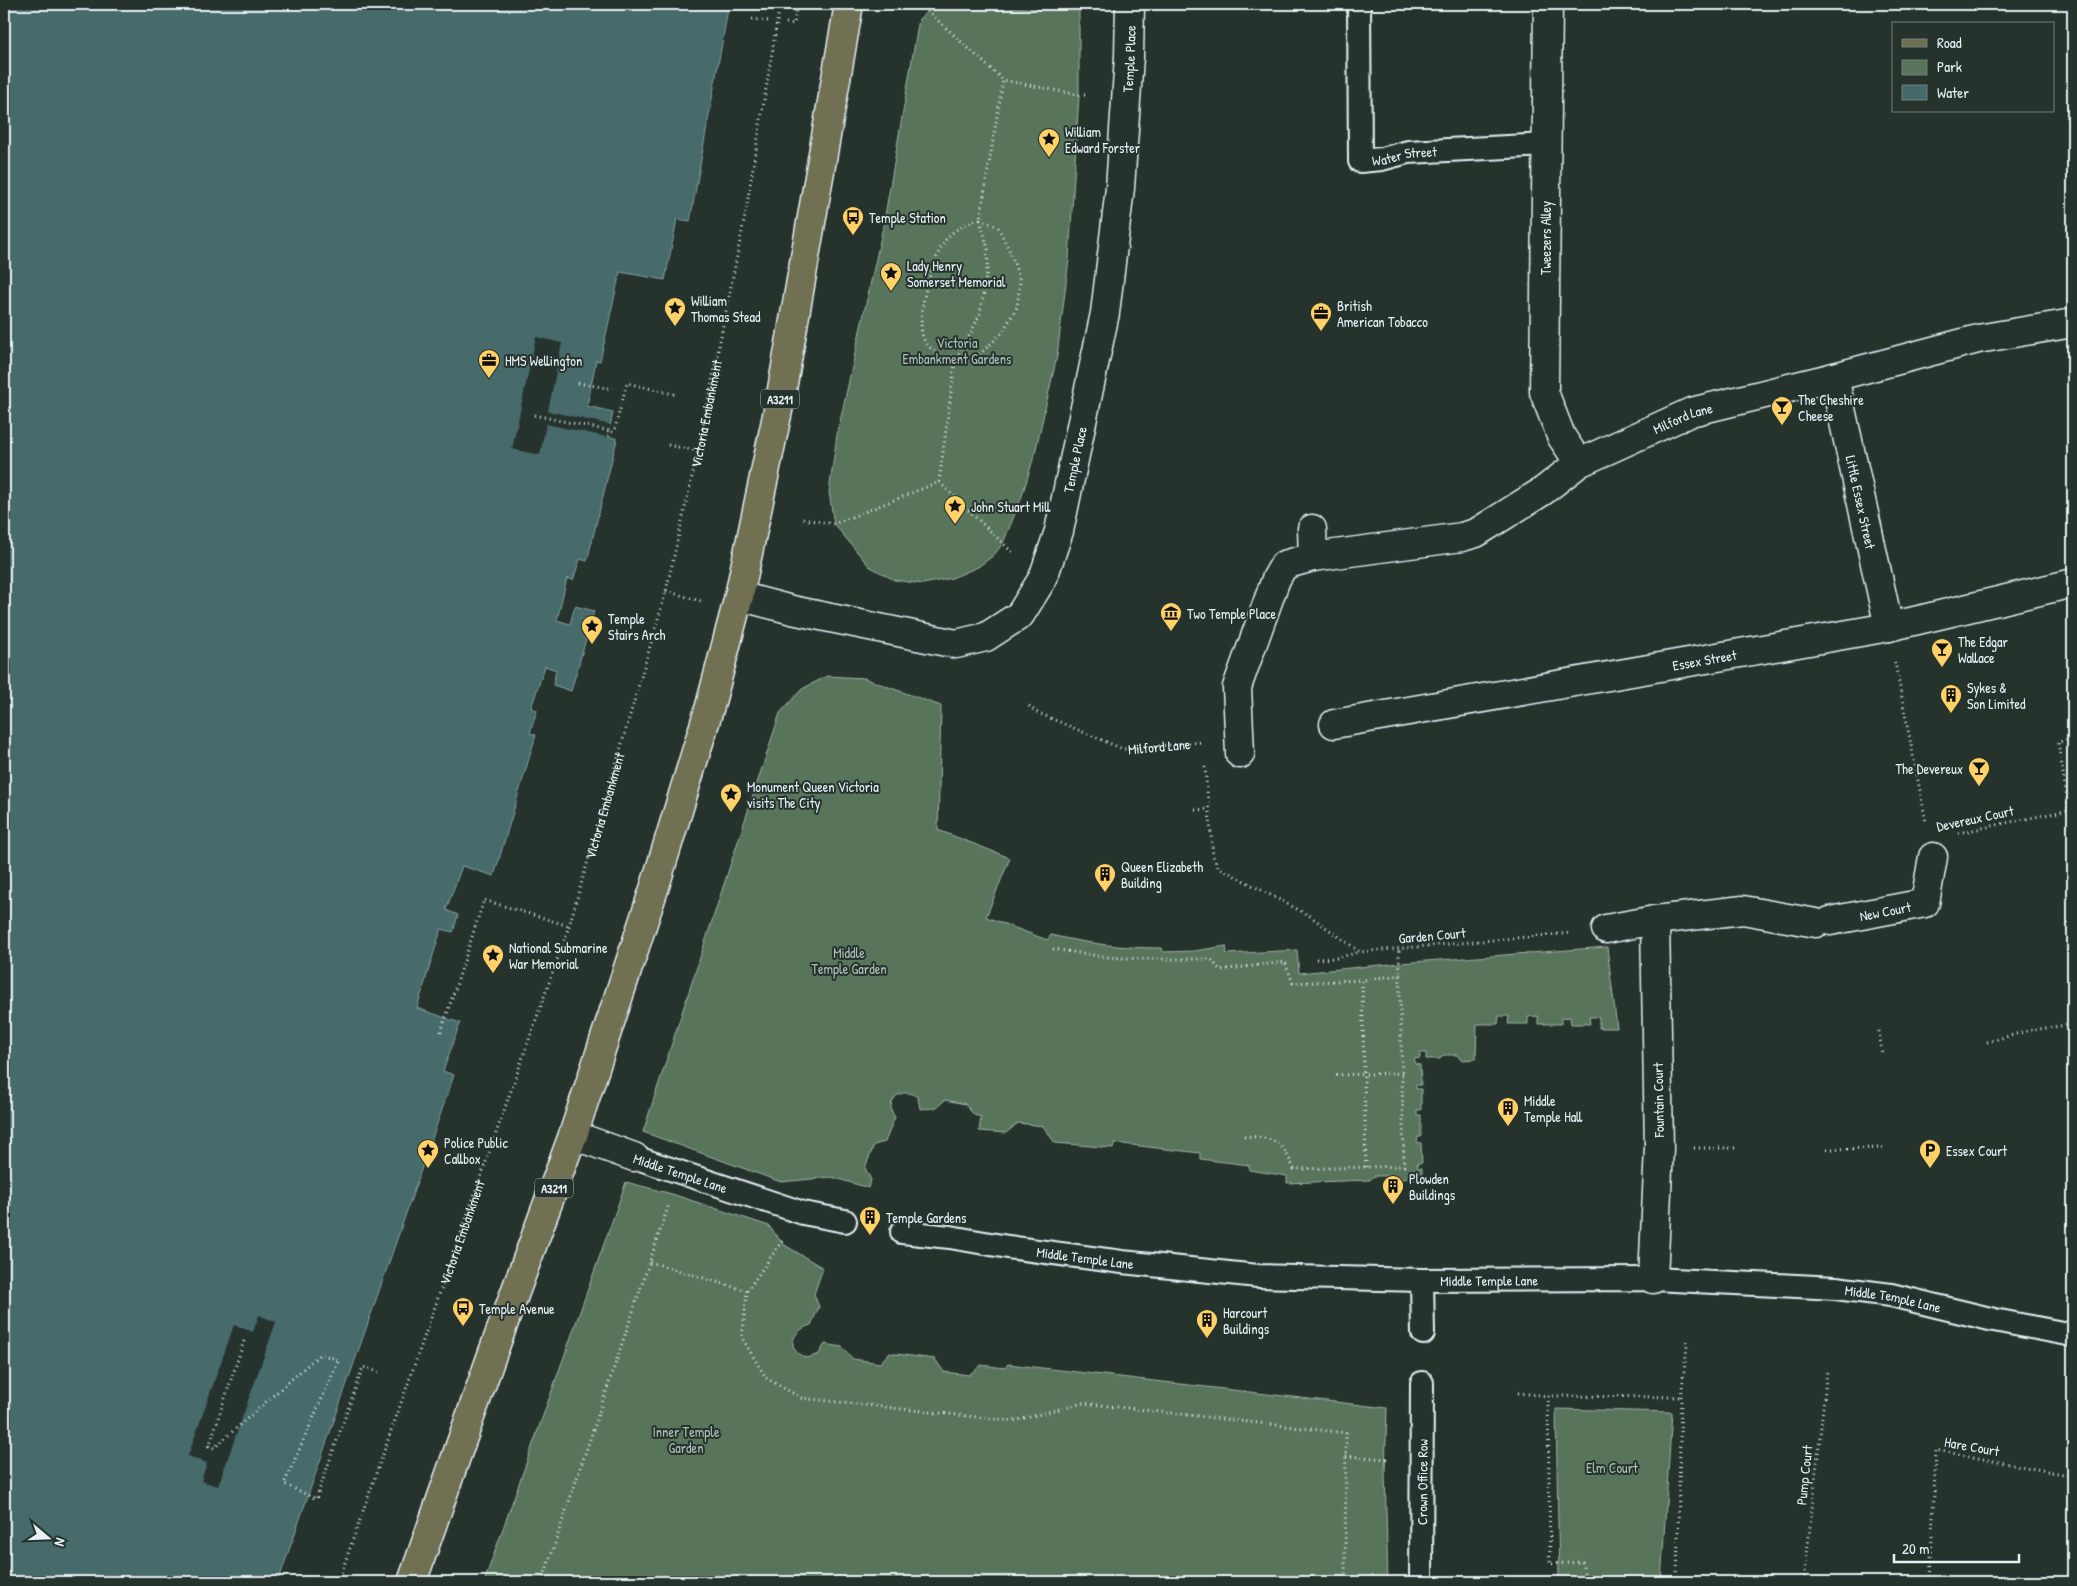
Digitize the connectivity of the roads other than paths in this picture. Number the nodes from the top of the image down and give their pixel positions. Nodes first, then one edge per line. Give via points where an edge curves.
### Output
1 (849, 4) edge
2 (1130, 4) edge
3 (1359, 4) edge
4 (1548, 4) edge
5 (1546, 145) junction
6 (2073, 323) edge
7 (1834, 377) junction
8 (1579, 463) junction
9 (1312, 529) dead end
10 (1313, 557) junction
11 (2073, 583) edge
12 (738, 596) junction
13 (1889, 628) junction
14 (1334, 724) dead end
15 (1239, 746) road end
16 (1932, 857) dead end
17 (1655, 920) junction
18 (1606, 929) dead end
19 (573, 1135) junction
20 (634, 1157) joint
21 (845, 1221) dead end
22 (902, 1232) dead end
23 (1653, 1279) junction
24 (1422, 1280) junction
25 (1423, 1333) dead end
26 (2073, 1335) edge
27 (1422, 1383) dead end
28 (412, 1582) edge
29 (1421, 1582) edge

1 - 12 main road, A3211 via 780,401
2 - 12 street, Temple Place via 1120,188 1105,314 1059,531 1044,578 1020,615 986,637 956,644
3 - 5 lane, Water Street via 1360,161 1408,152
4 - 5 street, Tweezers Alley
5 - 8 street, Tweezers Alley via 1544,392 1562,436
6 - 7 street, Milford Lane via 1978,338
7 - 8 street, Milford Lane via 1691,412
7 - 13 street, Little Essex Street
8 - 10 street, Milford Lane via 1476,533
9 - 10 street
10 - 15 street, Milford Lane via 1284,566 1276,579 1237,687
11 - 13 street, Essex Street
12 - 19 main road, A3211 via 710,706 655,886
13 - 14 street, Essex Street
16 - 17 street, New Court via 1925,903 1823,922 1743,910
17 - 18 street
17 - 23 street, Fountain Court via 1659,1148
19 - 20 street, Middle Temple Lane
19 - 28 main road, A3211
20 - 21 lane, Middle Temple Lane via 803,1213
22 - 24 lane, Middle Temple Lane via 1122,1262 1258,1276
23 - 24 lane, Middle Temple Lane
23 - 26 lane, Middle Temple Lane via 1836,1288 1891,1295
24 - 25 lane
27 - 29 lane, Crown Office Row

